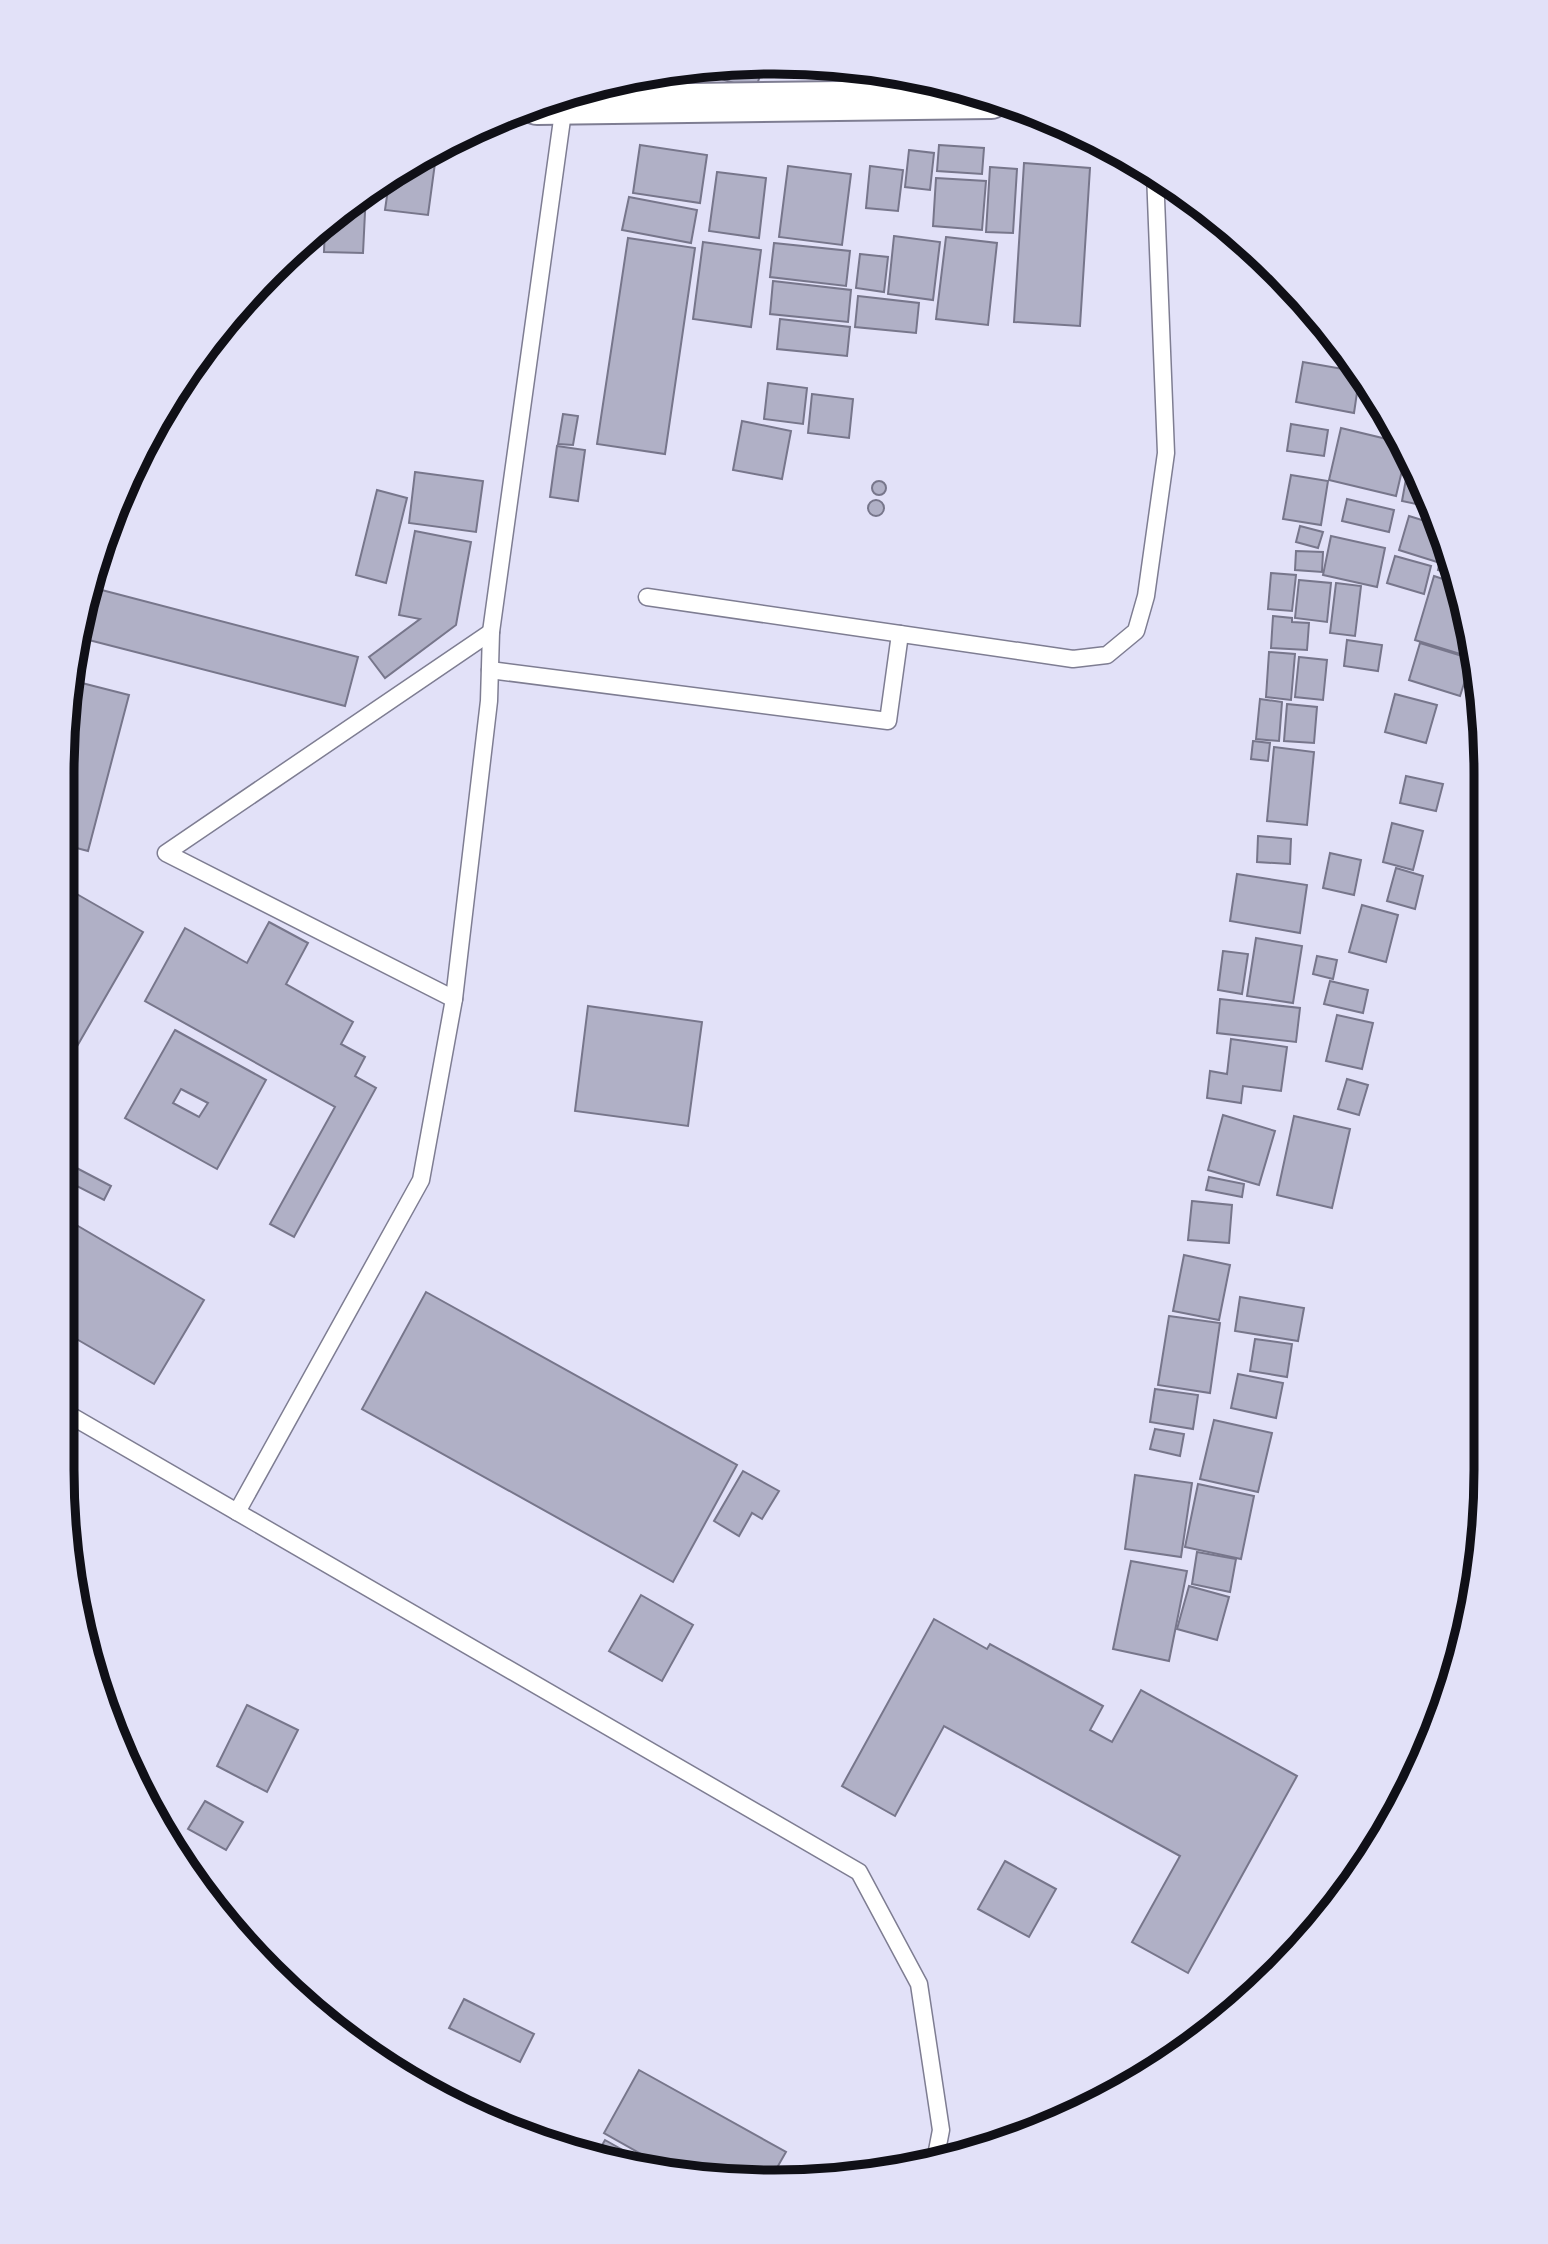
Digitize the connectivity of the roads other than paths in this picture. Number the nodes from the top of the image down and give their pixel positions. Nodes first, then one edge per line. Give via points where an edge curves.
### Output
1 (963, 99) edge
2 (569, 105) edge
3 (549, 111) edge
4 (1156, 187) edge
5 (647, 597) dead end
6 (491, 632) junction
7 (900, 634) junction
8 (490, 670) junction
9 (454, 999) junction
10 (74, 1418) edge
11 (237, 1513) junction
12 (937, 2151) edge

1 - 2 main road
3 - 6 lane
4 - 7 lane via 1166,453 1146,596 1136,631 1107,655 1073,659
5 - 7 lane
6 - 8 lane
6 - 9 lane via 166,853
7 - 8 lane via 888,721
8 - 9 lane
9 - 11 lane via 421,1180
10 - 11 lane
11 - 12 lane via 859,1872 919,1984 941,2130

